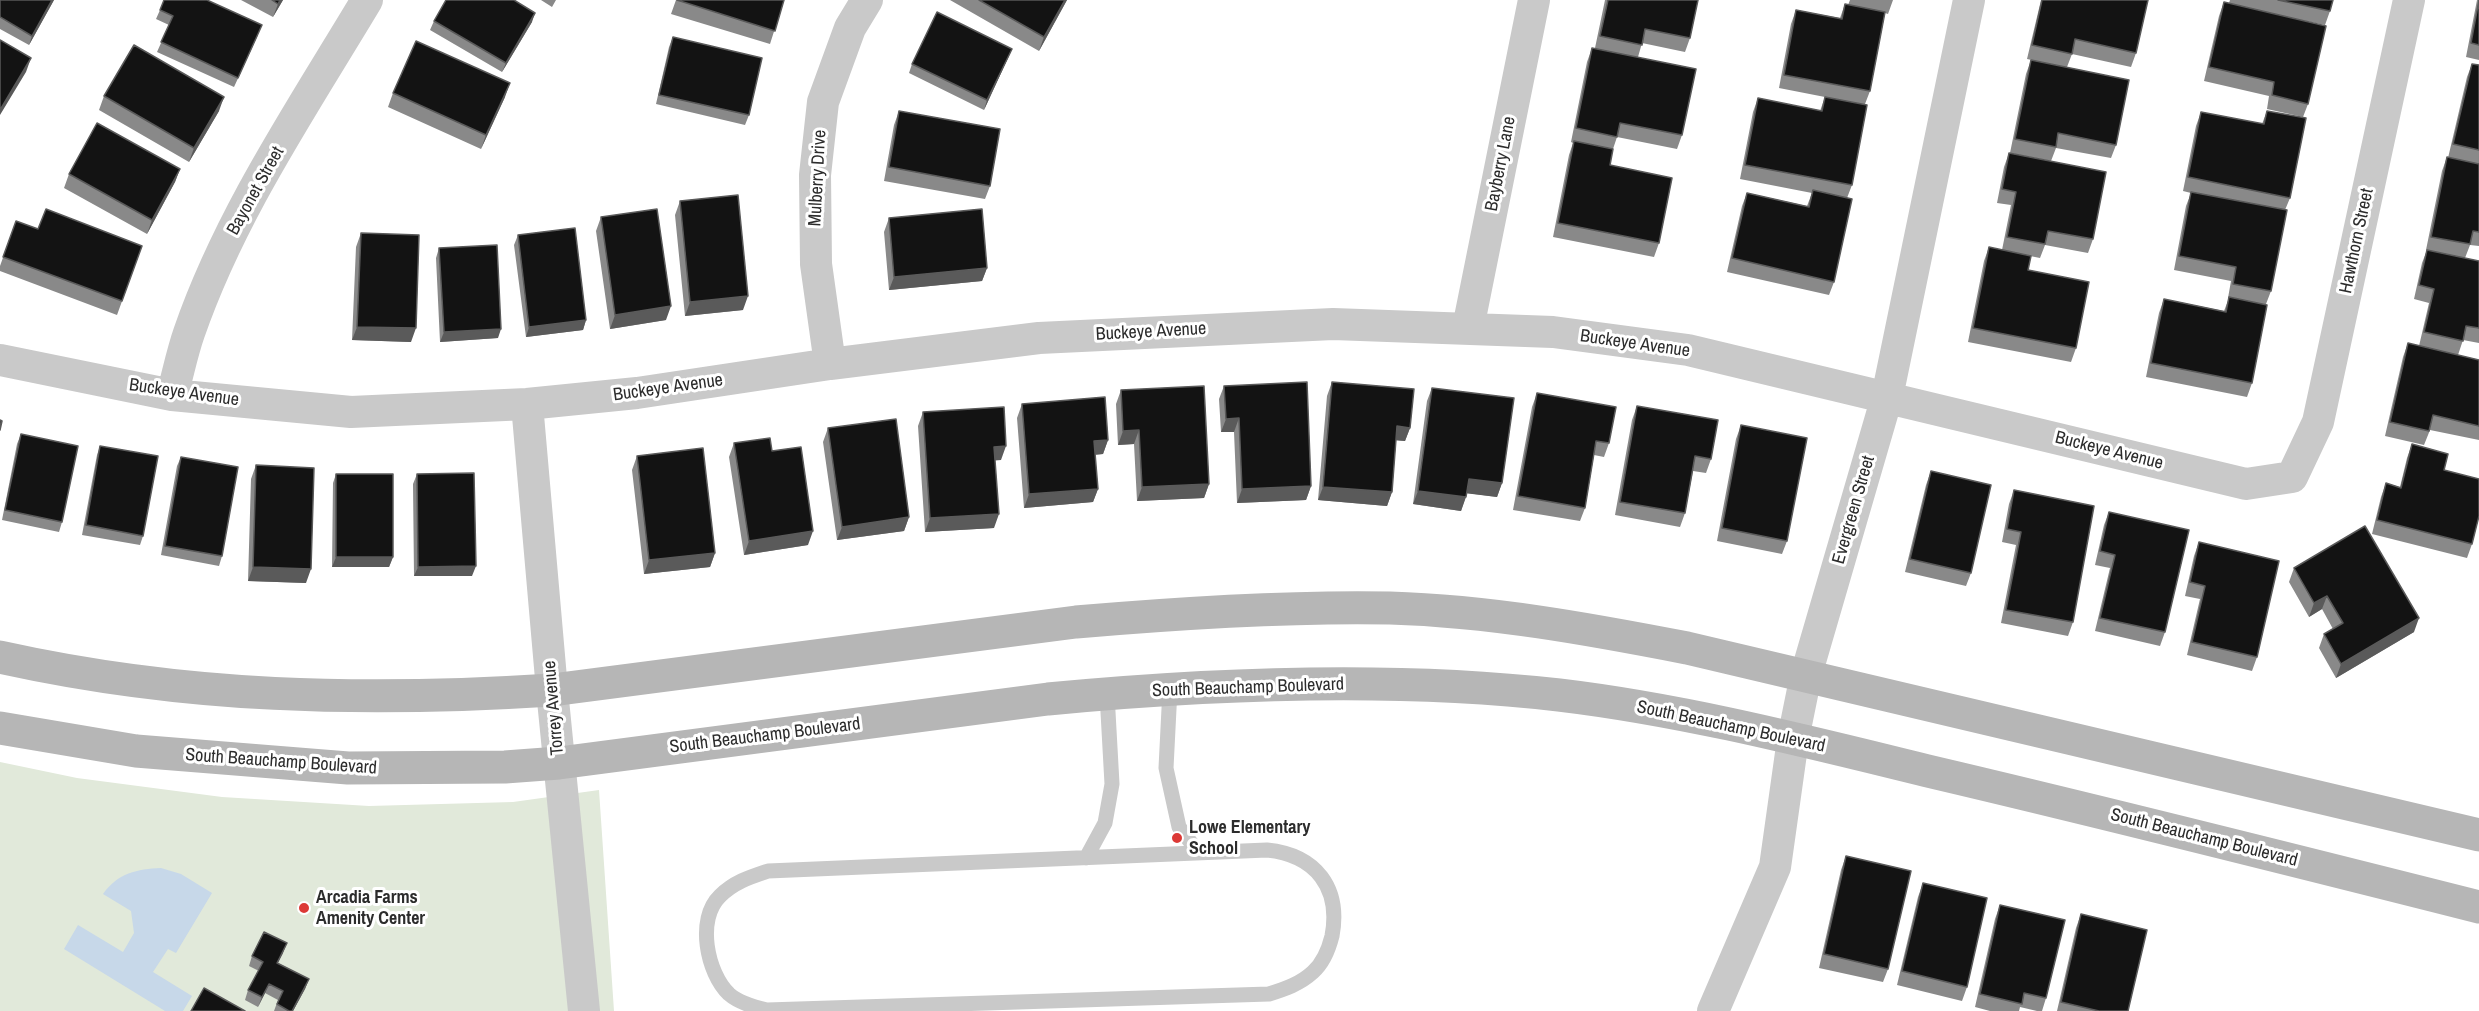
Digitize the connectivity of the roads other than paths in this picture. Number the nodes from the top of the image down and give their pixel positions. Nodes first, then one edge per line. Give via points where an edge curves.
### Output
1 (367, 0) edge
2 (867, 0) edge
3 (1534, 0) edge
4 (1970, 0) edge
5 (2409, 0) edge
6 (1468, 328) junction
7 (0, 360) edge
8 (830, 364) junction
9 (172, 395) junction
10 (1887, 397) junction
11 (527, 404) junction
12 (2292, 477) joint
13 (0, 657) edge
14 (1806, 675) junction
15 (1170, 689) junction
16 (552, 690) junction
17 (1107, 694) junction
18 (0, 728) edge
19 (1793, 739) junction
20 (559, 763) junction
21 (2479, 835) edge
22 (1198, 852) junction
23 (1086, 858) junction
24 (2479, 907) edge
25 (584, 1011) edge
26 (1713, 1011) edge

1 - 9 street, Bayonet Street via 259,183 216,267 189,333
2 - 8 street, Mulberry Drive via 850,28 823,102 815,175 816,264
3 - 6 street, Bayberry Lane
4 - 10 street, Evergreen Street
5 - 12 street, Hawthorn Street via 2318,422
6 - 8 street, Buckeye Avenue via 1332,324 1039,338
6 - 10 street, Buckeye Avenue via 1553,332 1688,350
7 - 9 street, Buckeye Avenue
8 - 11 street, Buckeye Avenue via 637,393
9 - 11 street, Buckeye Avenue via 351,412
10 - 12 street, Buckeye Avenue via 2246,484
10 - 14 street, Evergreen Street
11 - 16 street, Torrey Avenue
13 - 16 street via 114,679 216,690 384,697
14 - 16 street via 1601,631 1456,612 1321,608 1076,622
14 - 19 street, Evergreen Street
14 - 21 street
15 - 17 street, South Beauchamp Boulevard
15 - 19 street, South Beauchamp Boulevard via 1405,685 1514,691 1612,703
15 - 22 lane via 1166,768 1179,827
16 - 20 street, Torrey Avenue
17 - 20 street, South Beauchamp Boulevard
17 - 23 lane via 1112,784 1105,823
18 - 20 street, South Beauchamp Boulevard via 136,751 348,768
19 - 24 street, South Beauchamp Boulevard
19 - 26 street, Evergreen Street via 1775,867
20 - 25 street, Torrey Avenue
22 - 23 lane
22 - 23 lane via 1286,852 1323,878 1333,897 1334,922 1329,948 1315,970 1294,986 1269,994 767,1010 729,994 714,974 706,947 708,919 717,898 740,880 768,871

